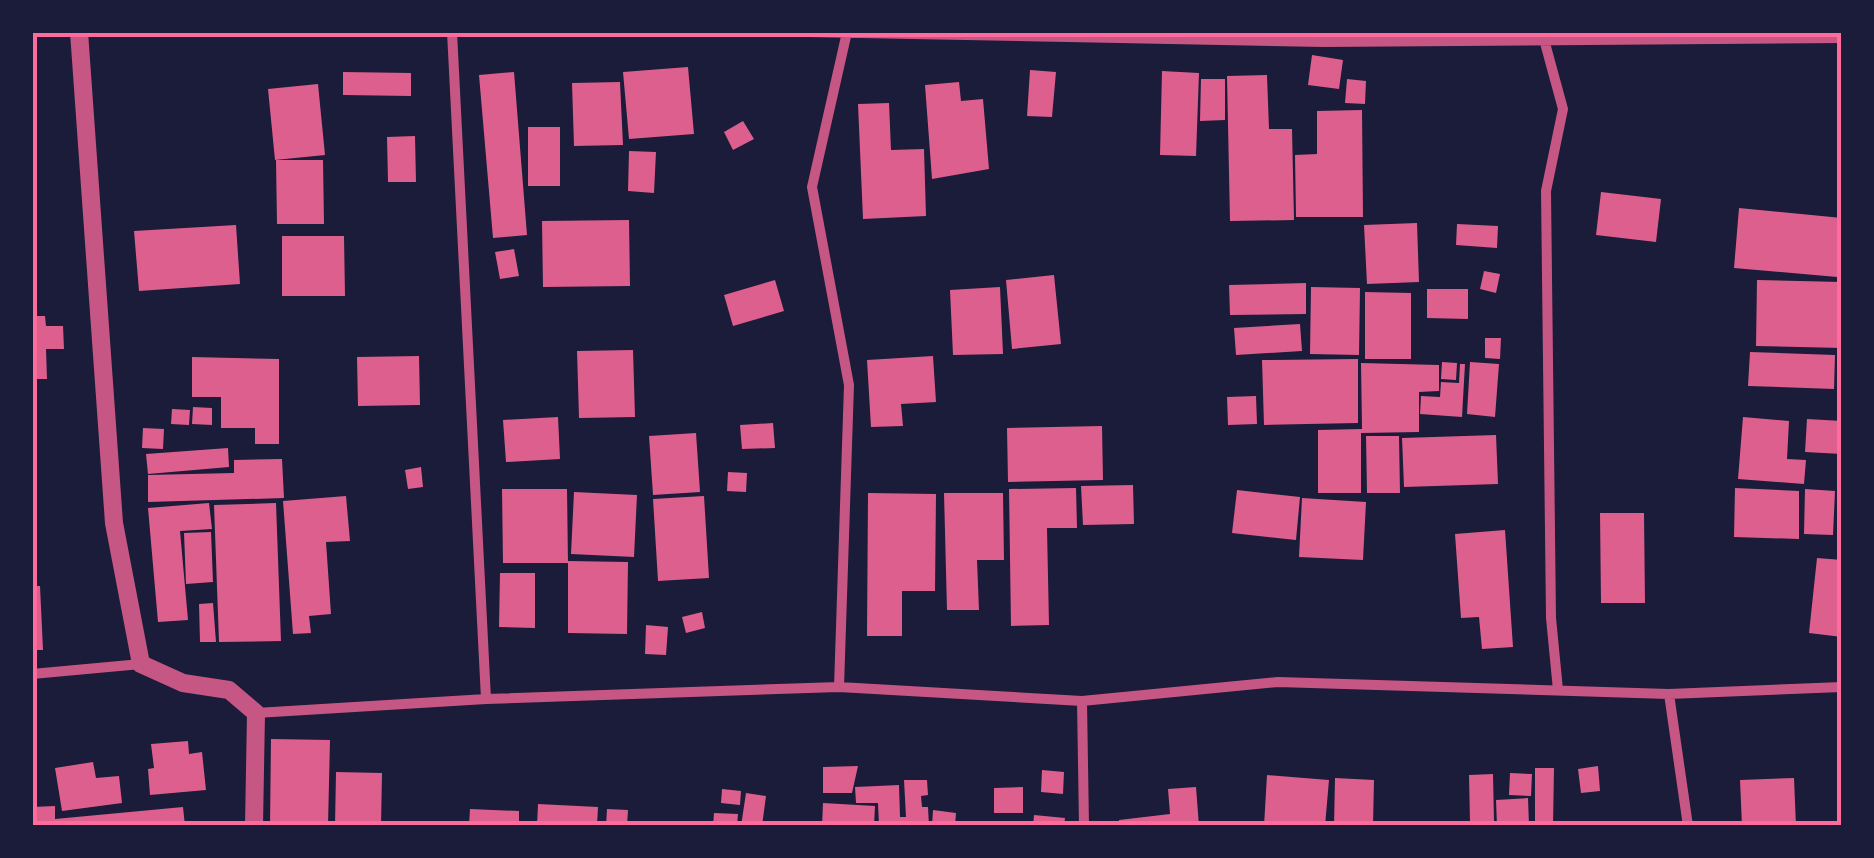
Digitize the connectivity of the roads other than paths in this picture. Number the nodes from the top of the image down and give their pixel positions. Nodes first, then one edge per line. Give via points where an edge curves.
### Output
1 (79, 32) edge
2 (452, 32) edge
3 (807, 32) edge
4 (847, 33) edge
5 (1183, 36) edge
6 (1541, 36) edge
7 (1842, 38) edge
8 (141, 664) junction
9 (32, 674) edge
10 (839, 687) junction
11 (1842, 687) edge
12 (1558, 690) junction
13 (1669, 694) junction
14 (486, 699) junction
15 (1082, 701) junction
16 (256, 713) junction
17 (254, 826) edge
18 (1084, 826) edge
19 (1688, 826) edge

1 - 8 street via 114,524
2 - 14 street
3 - 4 street
4 - 5 street
4 - 10 street via 812,187 849,386
5 - 6 street
6 - 7 street
6 - 12 street via 1563,110 1546,192
8 - 9 street
8 - 16 street via 184,684 229,690
10 - 14 street
10 - 15 street
11 - 13 street
12 - 13 street
12 - 15 street via 1278,682
13 - 19 street
14 - 16 street
15 - 18 street
16 - 17 street

